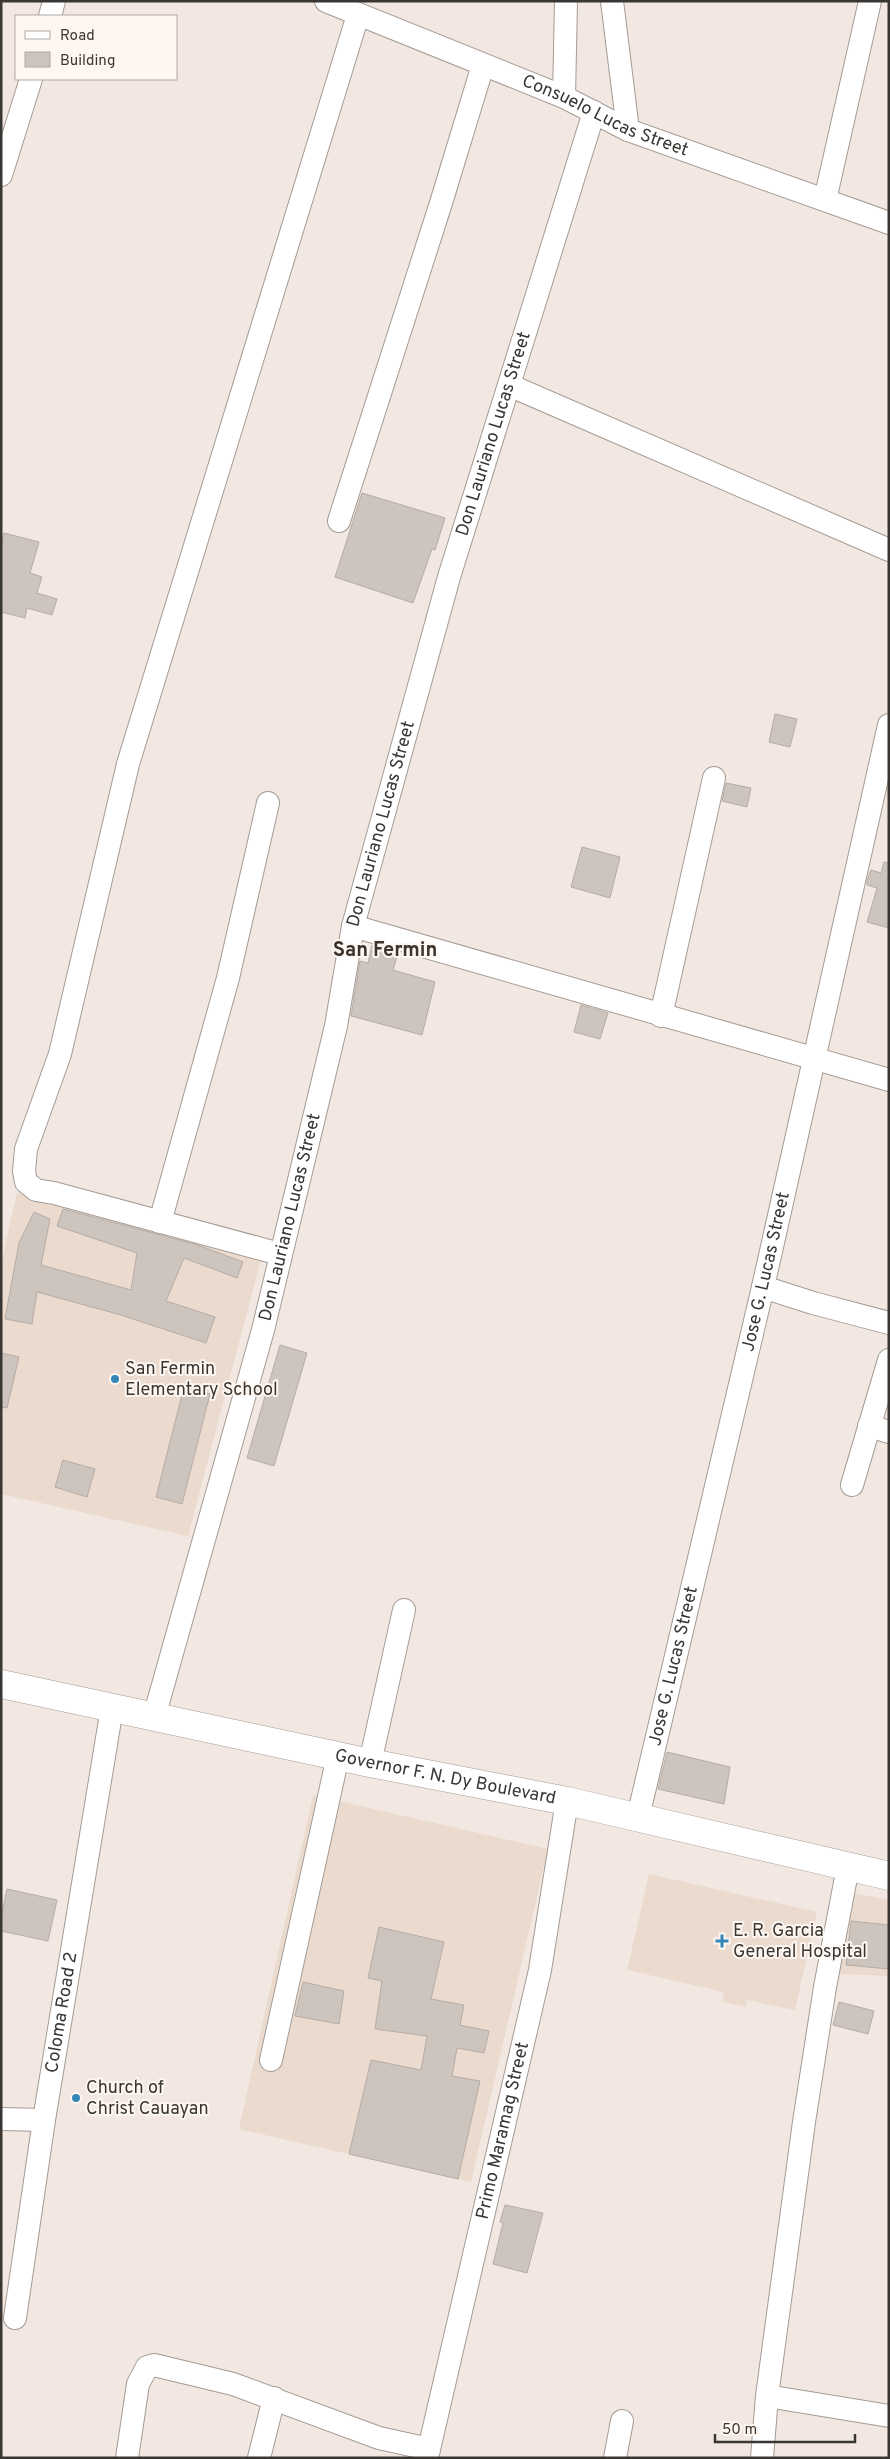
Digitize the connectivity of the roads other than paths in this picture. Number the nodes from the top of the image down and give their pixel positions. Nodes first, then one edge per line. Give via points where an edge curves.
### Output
1 (54, 1) edge
2 (326, 1) edge
3 (566, 1) edge
4 (612, 1) edge
5 (870, 1) edge
6 (50, 15) edge
7 (358, 15) junction
8 (483, 65) junction
9 (30, 80) edge
10 (564, 97) junction
11 (594, 112) junction
12 (628, 130) junction
13 (1, 175) edge
14 (825, 200) junction
15 (889, 223) edge
16 (509, 385) junction
17 (338, 521) dead end
18 (889, 550) edge
19 (889, 725) edge
20 (714, 778) dead end
21 (268, 803) dead end
22 (353, 926) junction
23 (660, 1016) junction
24 (813, 1059) junction
25 (889, 1080) edge
26 (160, 1222) junction
27 (280, 1254) junction
28 (763, 1287) junction
29 (889, 1323) edge
30 (889, 1360) edge
31 (879, 1429) edge
32 (852, 1485) dead end
33 (404, 1610) dead end
34 (1, 1684) edge
35 (112, 1708) junction
36 (154, 1717) junction
37 (338, 1756) junction
38 (370, 1763) junction
39 (568, 1800) junction
40 (638, 1817) junction
41 (848, 1867) junction
42 (889, 1876) edge
43 (271, 2060) dead end
44 (1, 2119) edge
45 (44, 2120) junction
46 (15, 2318) dead end
47 (767, 2396) junction
48 (274, 2398) junction
49 (889, 2416) edge
50 (622, 2421) dead end
51 (428, 2453) edge
52 (127, 2458) edge
53 (259, 2458) edge
54 (615, 2458) edge
55 (762, 2458) edge

1 - 6 street
2 - 7 street, Consuelo Lucas Street
3 - 10 street
4 - 12 street
5 - 14 street
7 - 8 street, Consuelo Lucas Street
7 - 26 street via 130,755 60,1054 26,1150 26,1182 36,1190
8 - 10 street, Consuelo Lucas Street
8 - 17 street via 442,203
9 - 13 street
10 - 11 street, Consuelo Lucas Street
11 - 12 street, Consuelo Lucas Street
11 - 16 street, Don Lauriano Lucas Street
12 - 14 street, Consuelo Lucas Street
14 - 15 street, Consuelo Lucas Street
16 - 18 street
16 - 22 street, Don Lauriano Lucas Street via 449,577
19 - 24 street, Jose G. Lucas Street
20 - 23 street
21 - 26 street via 228,978
22 - 23 street
22 - 27 street, Don Lauriano Lucas Street via 336,1026
23 - 24 street
24 - 25 street
24 - 28 street, Jose G. Lucas Street
26 - 27 street
27 - 36 street, Don Lauriano Lucas Street via 232,1446
28 - 29 street
28 - 40 street, Jose G. Lucas Street
30 - 31 street
31 - 32 street
33 - 38 street
34 - 35 highway, Governor F. N. Dy Boulevard
35 - 36 highway, Governor F. N. Dy Boulevard
35 - 45 street, Coloma Road 2
36 - 37 highway, Governor F. N. Dy Boulevard
37 - 38 highway, Governor F. N. Dy Boulevard
37 - 43 street
38 - 39 highway, Governor F. N. Dy Boulevard
39 - 40 highway, Governor F. N. Dy Boulevard
39 - 51 street, Primo Maramag Street via 540,1970
40 - 41 highway, Governor F. N. Dy Boulevard
41 - 42 highway, Governor F. N. Dy Boulevard
41 - 47 street via 822,2006
44 - 45 street
45 - 46 street, Coloma Road 2
47 - 49 street
47 - 55 street
48 - 51 street
48 - 52 street via 168,2366 147,2367 138,2384
48 - 53 street
50 - 54 street

